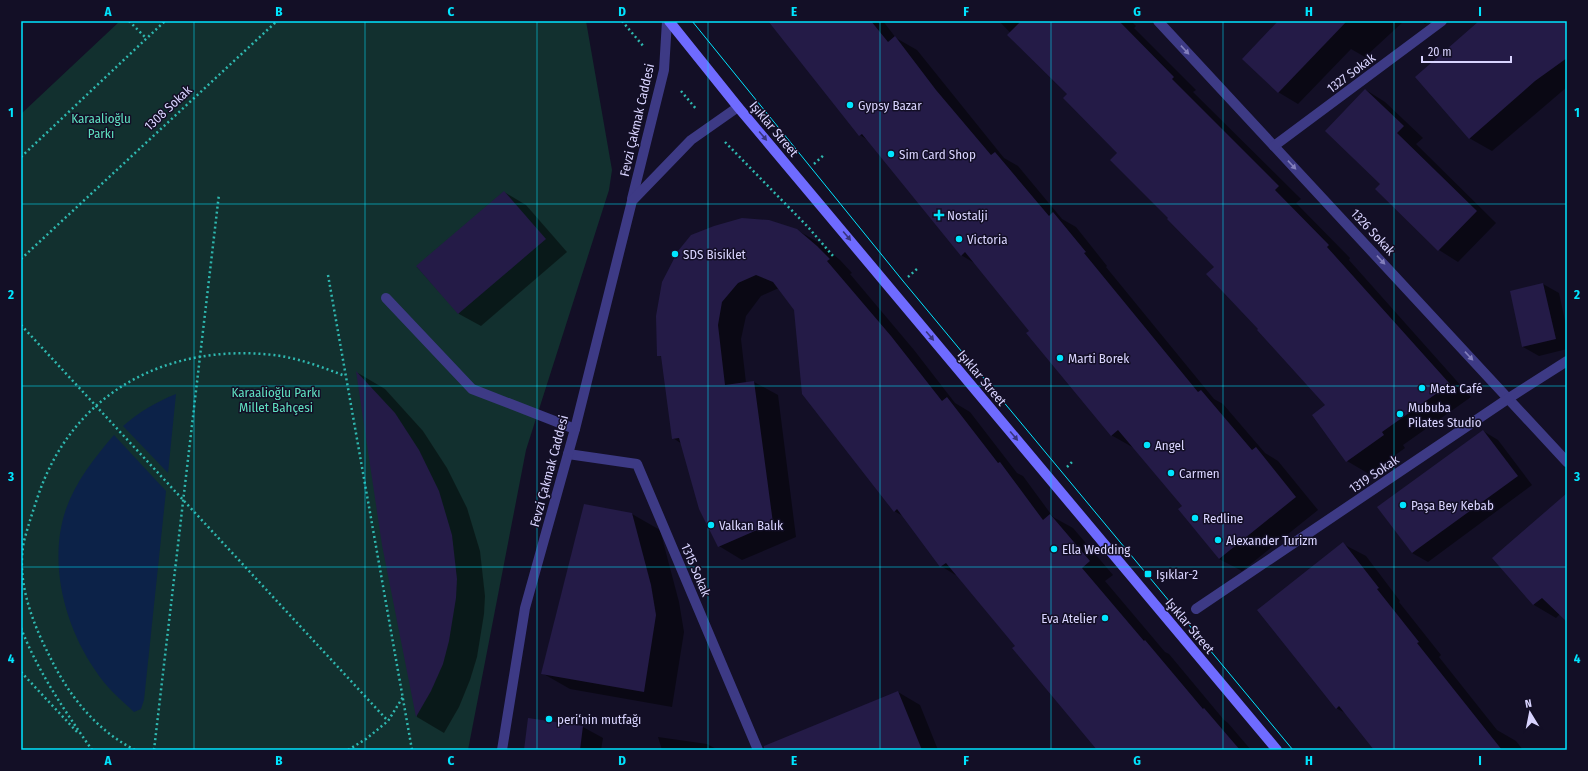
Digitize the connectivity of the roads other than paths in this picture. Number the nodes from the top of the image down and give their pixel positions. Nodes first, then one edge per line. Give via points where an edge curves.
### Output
1 (668, 21) edge
2 (1158, 21) edge
3 (1442, 21) edge
4 (738, 106) junction
5 (1274, 146) junction
6 (632, 201) junction
7 (386, 298) dead end
8 (1567, 361) edge
9 (1509, 398) junction
10 (575, 429) junction
11 (568, 454) junction
12 (1567, 462) edge
13 (1196, 610) dead end
14 (502, 750) edge
15 (758, 750) edge
16 (1277, 750) edge

1 - 4 street, Işıklar Street
1 - 6 street, Fevzi Çakmak Caddesi via 664,70
2 -> 5 street, 1326 Sokak
3 - 5 street, 1327 Sokak
4 - 6 street, Fevzi Çakmak Caddesi via 691,140
4 -> 16 street, Işıklar Street
5 -> 9 street, 1326 Sokak
6 - 10 street, Fevzi Çakmak Caddesi
7 - 10 street via 472,389
8 - 9 street, 1319 Sokak
9 - 12 street, 1326 Sokak
9 - 13 street, 1319 Sokak
10 - 11 street, Fevzi Çakmak Caddesi
11 - 14 street, Fevzi Çakmak Caddesi via 525,608
11 - 15 street, 1315 Sokak via 637,464

